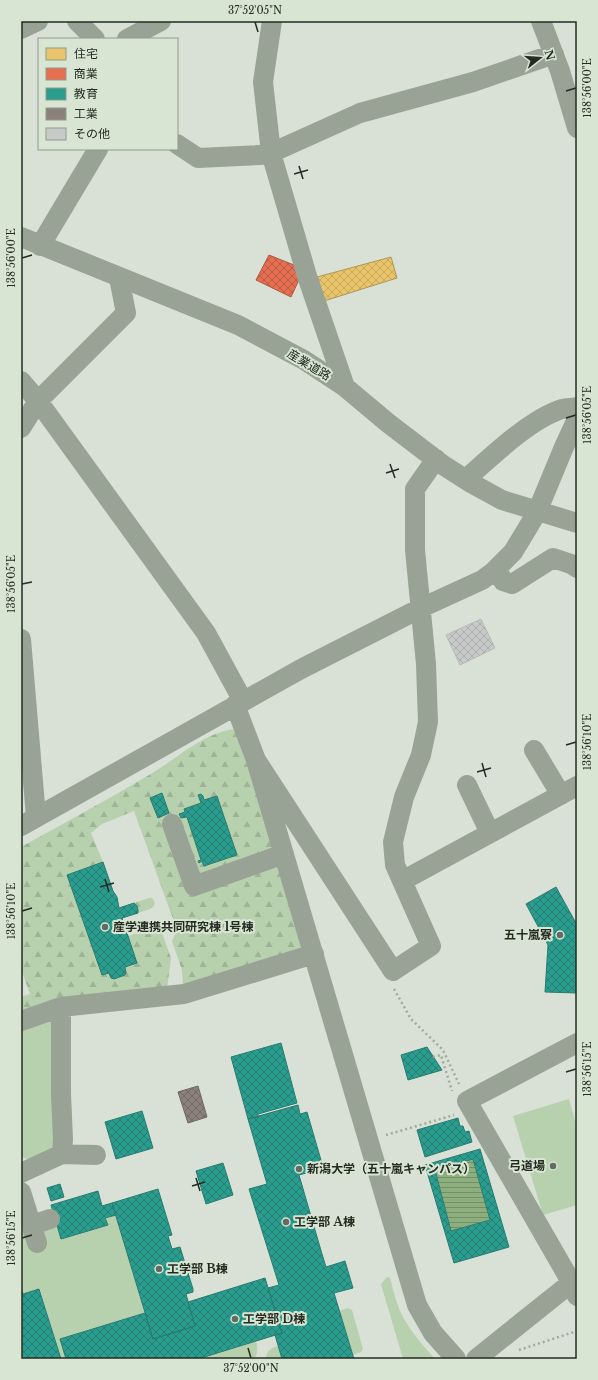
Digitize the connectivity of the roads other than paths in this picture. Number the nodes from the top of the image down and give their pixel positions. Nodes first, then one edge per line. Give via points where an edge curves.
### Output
1 (38, 21) edge
2 (77, 21) edge
3 (161, 21) edge
4 (272, 21) edge
5 (541, 21) edge
6 (21, 29) edge
7 (94, 38) edge
8 (128, 38) edge
9 (554, 54) junction
10 (577, 128) edge
11 (178, 145) edge
12 (97, 150) edge
13 (271, 153) junction
14 (21, 237) edge
15 (40, 246) junction
16 (119, 278) junction
17 (21, 381) edge
18 (345, 387) junction
19 (38, 401) junction
20 (577, 407) edge
21 (577, 420) edge
22 (21, 428) edge
23 (436, 459) junction
24 (466, 479) junction
25 (537, 512) junction
26 (577, 523) edge
27 (577, 568) edge
28 (497, 569) junction
29 (421, 608) junction
30 (21, 639) edge
31 (239, 703) junction
32 (534, 750) dead end
33 (256, 760) junction
34 (467, 785) dead end
35 (569, 791) edge
36 (29, 821) edge
37 (172, 824) dead end
38 (490, 834) junction
39 (284, 854) junction
40 (402, 881) junction
41 (314, 954) junction
42 (61, 1007) junction
43 (21, 1021) edge
44 (577, 1043) edge
45 (62, 1154) junction
46 (96, 1154) dead end
47 (21, 1173) edge
48 (21, 1192) edge
49 (34, 1226) edge
50 (574, 1289) edge
51 (456, 1359) edge
52 (476, 1359) edge

1 - 6 street
2 - 7 street
3 - 8 street
4 - 13 street via 263,82
5 - 9 street
9 - 10 street
9 - 13 street via 473,82 360,113
11 - 13 street via 198,158
12 - 15 street
13 - 18 street via 307,276
14 - 15 street, 産業道路
15 - 16 street, 産業道路
16 - 18 street, 産業道路 via 238,325 304,360
16 - 19 street via 126,313
17 - 19 street
18 - 23 street, 産業道路 via 388,424
19 - 22 street
19 - 31 street via 206,633
20 - 24 street via 562,409 543,417
21 - 25 street
23 - 24 street, 産業道路
23 - 29 street via 415,489 415,550
24 - 25 street, 産業道路 via 502,500
25 - 26 street, 産業道路
25 - 28 street via 513,552
27 - 28 street via 553,558 512,584 503,581
28 - 29 street via 482,580
29 - 31 street
29 - 40 street via 428,722 421,755 404,797 393,842 395,865
30 - 36 street
31 - 33 street
31 - 36 street
32 - 35 street
33 - 39 street
33 - 40 street via 393,971 431,946
34 - 38 street
35 - 38 street
37 - 39 street via 194,886
38 - 40 street
39 - 41 street
41 - 42 street via 184,994
41 - 51 street via 417,1305 433,1333
42 - 43 street
42 - 45 street
44 - 50 street via 467,1101
45 - 46 street
45 - 47 street
48 - 49 street
50 - 52 street

